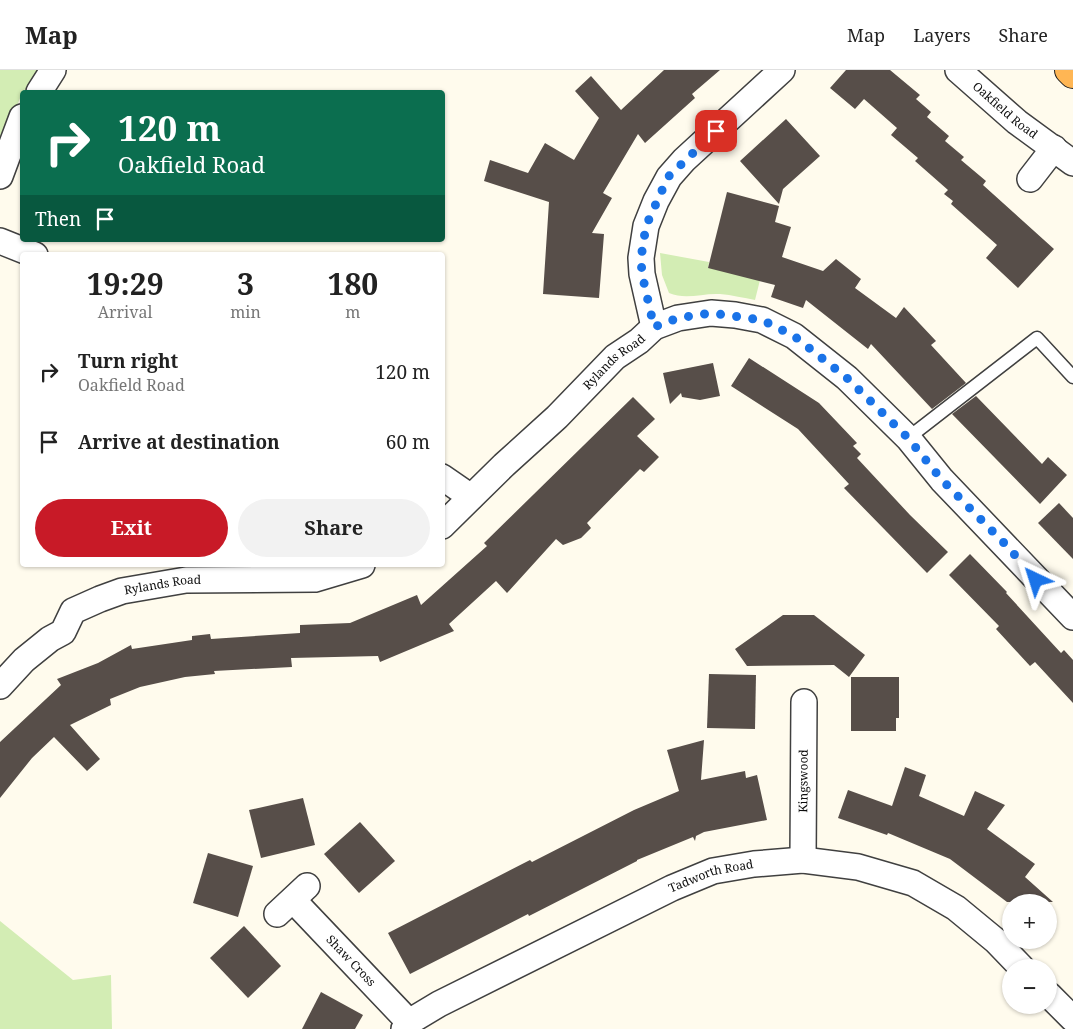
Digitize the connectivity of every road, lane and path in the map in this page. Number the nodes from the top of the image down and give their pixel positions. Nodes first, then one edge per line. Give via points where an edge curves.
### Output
1 (53, 70) edge
2 (782, 70) edge
3 (958, 70) edge
4 (1069, 70) edge
5 (1073, 74) edge
6 (40, 90) edge
7 (20, 122) edge
8 (1064, 156) edge
9 (0, 176) edge
10 (1030, 179) dead end
11 (0, 241) edge
12 (28, 252) edge
13 (654, 327) junction
14 (1073, 377) edge
15 (908, 438) junction
16 (445, 479) edge
17 (471, 497) junction
18 (445, 523) edge
19 (355, 567) edge
20 (1073, 617) edge
21 (0, 686) edge
22 (804, 702) dead end
23 (803, 860) junction
24 (292, 900) dead end
25 (1013, 959) edge
26 (1057, 1002) edge
27 (1073, 1019) edge
28 (406, 1026) edge

1 - 6 street
2 - 13 street via 684,160 668,177 656,201 646,226 641,258
3 - 8 street, Oakfield Road via 1017,122
4 - 5 highway
7 - 9 street
8 - 10 street, Oakfield Road
11 - 12 street
13 - 15 street, Rylands Road via 678,318 711,313 762,320 794,336 847,378
13 - 17 street, Rylands Road via 615,357 557,417
14 - 15 lane via 1037,338
15 - 20 street, Rylands Road via 942,480
16 - 17 street
17 - 18 street, Rylands Road
19 - 21 street, Rylands Road via 316,578 186,580 100,599 73,611 63,632 24,660
22 - 23 street, Kingswood
23 - 25 street, Tadworth Road via 858,867 913,883 956,908
23 - 28 street, Tadworth Road via 714,871 680,885 439,1004
24 - 28 street, Shaw Cross
26 - 27 street

